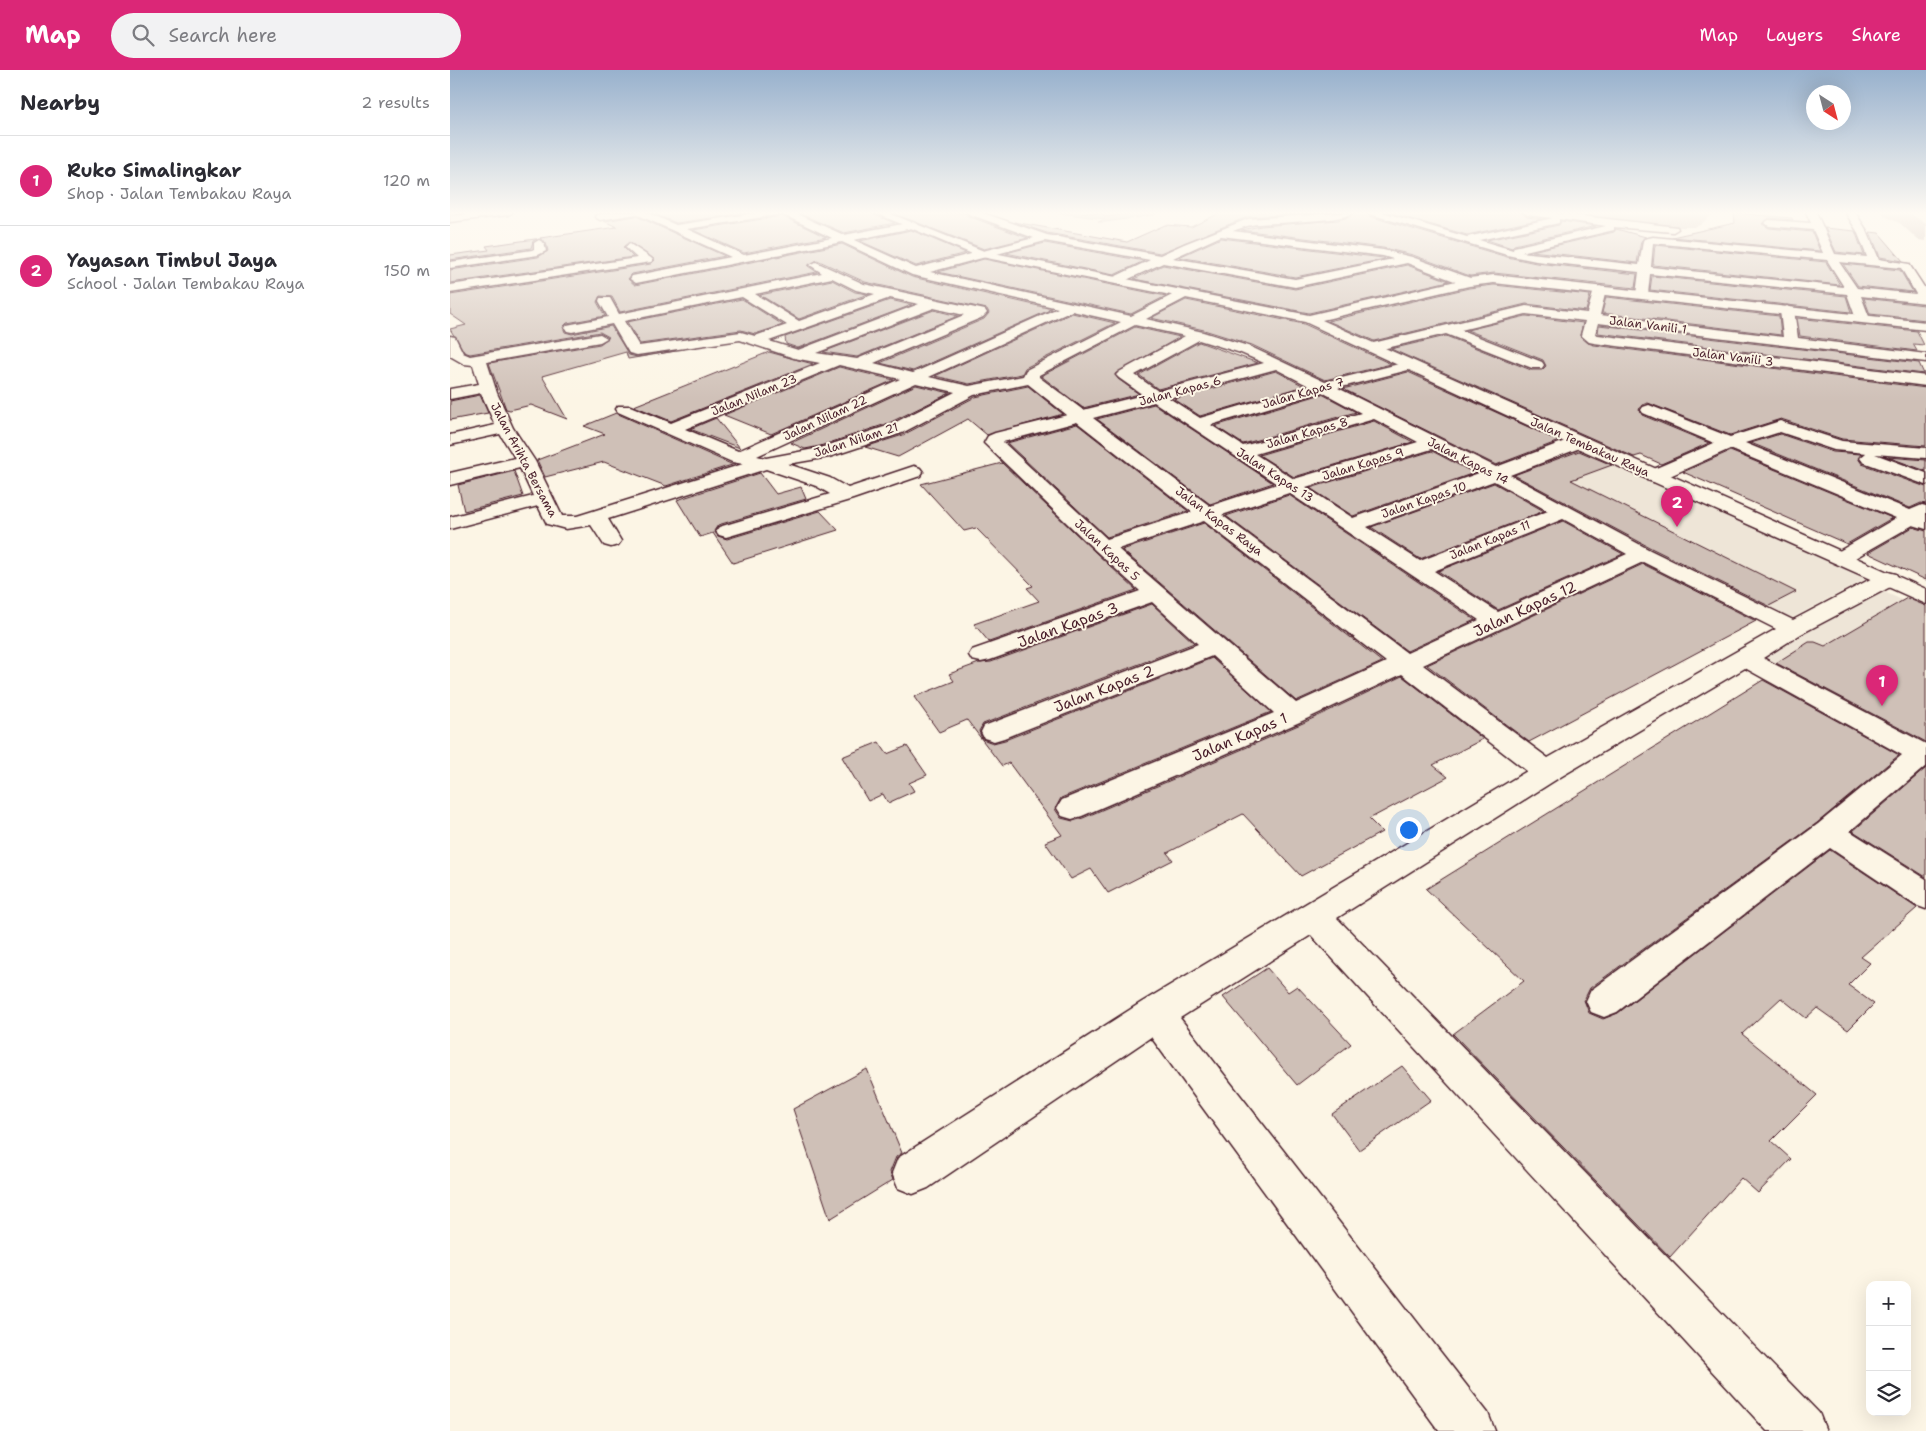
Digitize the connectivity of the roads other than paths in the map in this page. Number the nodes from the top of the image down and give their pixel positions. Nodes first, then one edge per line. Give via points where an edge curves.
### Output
1 (565, 276) edge
2 (654, 276) edge
3 (824, 276) edge
4 (835, 276) edge
5 (903, 276) edge
6 (932, 276) edge
7 (1094, 276) edge
8 (1127, 276) edge
9 (1253, 276) edge
10 (1332, 276) edge
11 (1451, 276) edge
12 (1644, 276) edge
13 (1706, 276) edge
14 (1711, 276) joint
15 (1774, 276) edge
16 (1843, 276) edge
17 (1911, 276) edge
18 (1118, 280) junction
19 (1469, 282) junction
20 (1777, 283) junction
21 (860, 287) junction
22 (647, 288) dead end
23 (450, 289) edge
24 (1600, 290) junction
25 (1852, 290) junction
26 (742, 292) junction
27 (888, 294) junction
28 (1184, 294) junction
29 (1642, 294) junction
30 (1020, 295) junction
31 (658, 297) dead end
32 (1925, 299) edge
33 (605, 302) dead end
34 (932, 304) junction
35 (674, 306) junction
36 (1070, 306) junction
37 (1787, 310) junction
38 (692, 314) dead end
39 (978, 314) junction
40 (617, 318) junction
41 (1594, 318) junction
42 (1863, 318) junction
43 (1309, 319) junction
44 (1132, 320) junction
45 (798, 326) junction
46 (1926, 326) edge
47 (572, 328) dead end
48 (712, 328) dead end
49 (1447, 329) junction
50 (1688, 330) junction
51 (626, 334) junction
52 (1198, 335) junction
53 (726, 337) junction
54 (450, 340) edge
55 (755, 341) junction
56 (1791, 341) junction
57 (1374, 347) junction
58 (1852, 348) junction
59 (1689, 351) junction
60 (799, 355) junction
61 (1926, 358) edge
62 (474, 360) junction
63 (837, 361) junction
64 (859, 364) junction
65 (1278, 364) junction
66 (1411, 365) junction
67 (1537, 365) dead end
68 (450, 370) edge
69 (1858, 372) junction
70 (912, 378) junction
71 (1031, 379) junction
72 (1926, 381) edge
73 (486, 387) junction
74 (1324, 387) junction
75 (969, 391) junction
76 (450, 394) edge
77 (1158, 396) junction
78 (624, 409) dead end
79 (1649, 410) dead end
80 (1374, 414) junction
81 (1081, 417) junction
82 (1196, 424) junction
83 (505, 428) junction
84 (671, 429) junction
85 (450, 440) edge
86 (1579, 442) junction
87 (1731, 442) junction
88 (1432, 443) junction
89 (1840, 446) junction
90 (1241, 452) junction
91 (1926, 453) edge
92 (738, 458) junction
93 (526, 461) junction
94 (766, 464) junction
95 (914, 472) dead end
96 (1496, 474) junction
97 (1654, 476) junction
98 (450, 479) edge
99 (1926, 479) edge
100 (1291, 486) junction
101 (846, 495) junction
102 (544, 499) junction
103 (1562, 512) junction
104 (1209, 513) junction
105 (1921, 516) edge
106 (597, 517) junction
107 (450, 523) edge
108 (1352, 525) junction
109 (726, 531) dead end
110 (611, 541) dead end
111 (1103, 547) junction
112 (1643, 554) junction
113 (1841, 558) junction
114 (1419, 569) junction
115 (1888, 579) junction
116 (1154, 594) junction
117 (1926, 597) edge
118 (1497, 622) junction
119 (1793, 629) junction
120 (1214, 647) junction
121 (981, 655) dead end
122 (1745, 658) junction
123 (1407, 664) junction
124 (1293, 715) junction
125 (994, 732) dead end
126 (1924, 755) edge
127 (1547, 772) junction
128 (1072, 808) dead end
129 (1829, 832) junction
130 (1926, 896) edge
131 (1315, 917) junction
132 (1604, 1001) dead end
133 (1155, 1014) junction
134 (913, 1173) dead end
135 (1470, 1431) edge
136 (1801, 1431) edge

1 - 23 street
2 - 22 street via 636,279
3 - 26 street
4 - 21 street
5 - 21 street
6 - 30 street, Jalan Kapas 14
7 - 18 street
8 - 18 street
9 - 10 street via 1295,283
11 - 19 street
12 - 29 street
13 - 14 street
14 - 20 street
15 - 20 street
16 - 25 street
17 - 32 street
18 - 28 street
19 - 24 street via 1494,278
19 - 43 street
20 - 25 street
21 - 27 street
24 - 29 street
24 - 41 street, Jalan Vanili 3
25 - 32 street
25 - 42 street
26 - 35 street
26 - 45 street
27 - 34 street
27 - 45 street
28 - 43 street
28 - 44 street
29 - 37 street
30 - 36 street, Jalan Kapas 14
30 - 39 street
31 - 35 street
33 - 40 street
34 - 39 street
34 - 60 street
35 - 38 street
35 - 40 street
36 - 44 street, Jalan Kapas 14
36 - 70 street, Jalan Nilam 22
37 - 42 street
37 - 56 street
39 - 64 street
40 - 47 street
40 - 51 street
41 - 49 street, Jalan Vanili 1 via 1526,310
41 - 50 street, Jalan Vanili 1
41 - 59 street, Jalan Vanili 3 via 1588,335 1594,339
42 - 46 street
43 - 57 street, Jalan Tembakau Raya
44 - 52 street, Jalan Kapas 14
44 - 71 street via 1032,373
45 - 55 street
48 - 53 street
49 - 57 street, Jalan Vanili 1
49 - 67 street
50 - 56 street, Jalan Vanili 1
50 - 59 street
51 - 53 street via 637,351
51 - 62 street
52 - 65 street, Jalan Kapas 14
52 - 77 street, Jalan Kapas 13 via 1124,375
53 - 55 street via 741,336
54 - 62 street via 457,356
55 - 60 street
56 - 58 street, Jalan Vanili 1
57 - 66 street, Jalan Tembakau Raya
58 - 61 street, Jalan Vanili 1
58 - 69 street
59 - 69 street, Jalan Vanili 3
60 - 63 street
62 - 68 street
62 - 73 street, Jalan Arihta Bersama
63 - 64 street
63 - 84 street, Jalan Nilam 23
64 - 70 street
65 - 74 street, Jalan Kapas 14
65 - 77 street, Jalan Kapas 6
66 - 74 street, Jalan Kapas 7
66 - 86 street, Jalan Tembakau Raya
69 - 72 street, Jalan Vanili 3
70 - 75 street
70 - 92 street, Jalan Nilam 22
71 - 75 street
71 - 81 street, Jalan Kapas Raya
73 - 76 street
73 - 83 street, Jalan Arihta Bersama
74 - 80 street, Jalan Kapas 14
74 - 82 street, Jalan Kapas 7
75 - 94 street, Jalan Nilam 21 via 865,440 823,453
77 - 81 street, Jalan Kapas 6
77 - 82 street, Jalan Kapas 13
78 - 84 street
79 - 87 street
80 - 88 street, Jalan Kapas 14
80 - 90 street, Jalan Kapas 8
81 - 104 street, Jalan Kapas Raya
81 - 111 street, Jalan Kapas 5 via 1001,437 993,443
82 - 90 street, Jalan Kapas 13
83 - 85 street
83 - 93 street, Jalan Arihta Bersama
84 - 92 street
86 - 96 street, Jalan Kapas 10
86 - 97 street, Jalan Tembakau Raya
87 - 89 street via 1780,426
87 - 97 street
87 - 105 street
88 - 96 street, Jalan Kapas 14
88 - 100 street, Jalan Kapas 9
89 - 91 street
89 - 99 street
90 - 100 street, Jalan Kapas 13
92 - 94 street
93 - 98 street
93 - 102 street, Jalan Arihta Bersama
94 - 101 street via 823,482
94 - 106 street, Jalan Nilam 21
95 - 101 street
96 - 103 street, Jalan Kapas 14
96 - 108 street, Jalan Kapas 10
97 - 113 street, Jalan Tembakau Raya
100 - 104 street, Jalan Kapas 9
100 - 108 street, Jalan Kapas 13
101 - 109 street
102 - 106 street, Jalan Arihta Bersama via 558,522 571,523
102 - 107 street
103 - 112 street, Jalan Kapas 14
103 - 114 street, Jalan Kapas 11
104 - 111 street, Jalan Kapas 9
104 - 123 street, Jalan Kapas Raya
105 - 113 street
106 - 110 street
108 - 114 street, Jalan Kapas 13
111 - 116 street, Jalan Kapas 5
112 - 118 street, Jalan Kapas 12
112 - 119 street, Jalan Kapas 14
113 - 115 street, Jalan Tembakau Raya
114 - 118 street, Jalan Kapas 13
115 - 117 street, Jalan Tembakau Raya
115 - 119 street
116 - 120 street, Jalan Kapas 5
116 - 121 street, Jalan Kapas 3
118 - 123 street, Jalan Kapas 12
119 - 122 street
120 - 124 street, Jalan Kapas 5
120 - 125 street, Jalan Kapas 2
122 - 126 street
122 - 127 street
123 - 124 street, Jalan Kapas 1
123 - 127 street, Jalan Kapas Raya
124 - 128 street, Jalan Kapas 1
126 - 129 street
127 - 131 street
129 - 130 street
129 - 132 street
131 - 133 street
131 - 136 street
133 - 134 street
133 - 135 street

